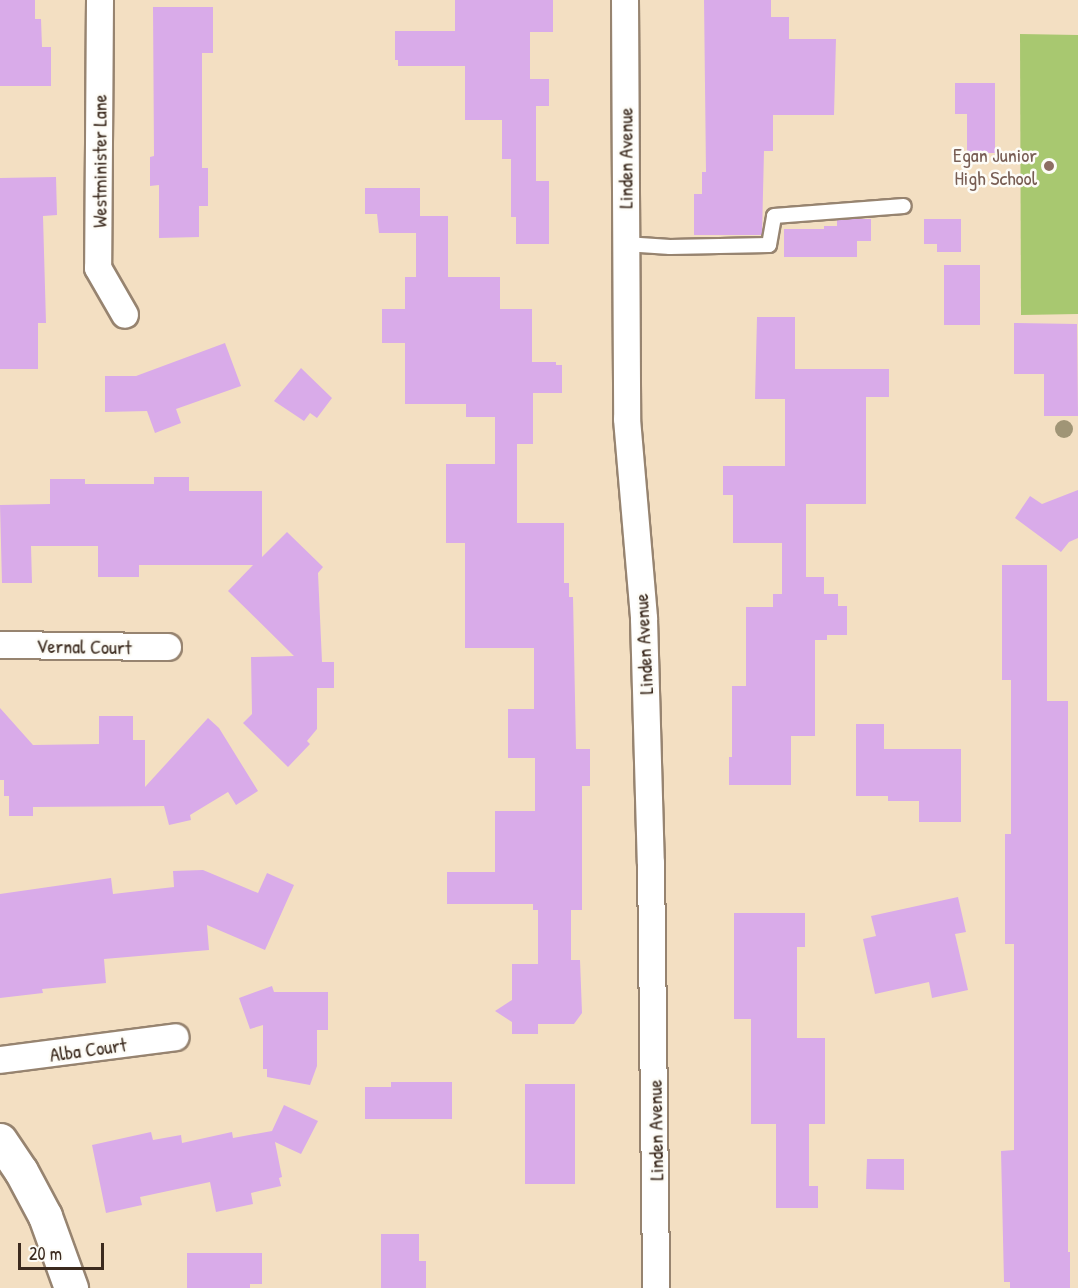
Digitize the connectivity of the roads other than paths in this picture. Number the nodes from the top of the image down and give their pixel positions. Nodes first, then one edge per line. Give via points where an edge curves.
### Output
1 (100, 0) edge
2 (626, 0) edge
3 (904, 206) dead end
4 (625, 244) junction
5 (125, 315) dead end
6 (0, 645) edge
7 (168, 647) dead end
8 (176, 1037) dead end
9 (0, 1060) edge
10 (0, 1140) edge
11 (71, 1288) edge
12 (656, 1288) edge

1 - 5 street, Westminister Lane via 98,268
2 - 4 street, Linden Avenue
3 - 4 lane via 774,216 769,245
4 - 12 street, Linden Avenue via 627,419 644,619
6 - 7 street, Vernal Court
8 - 9 street, Alba Court
10 - 11 street via 45,1216

